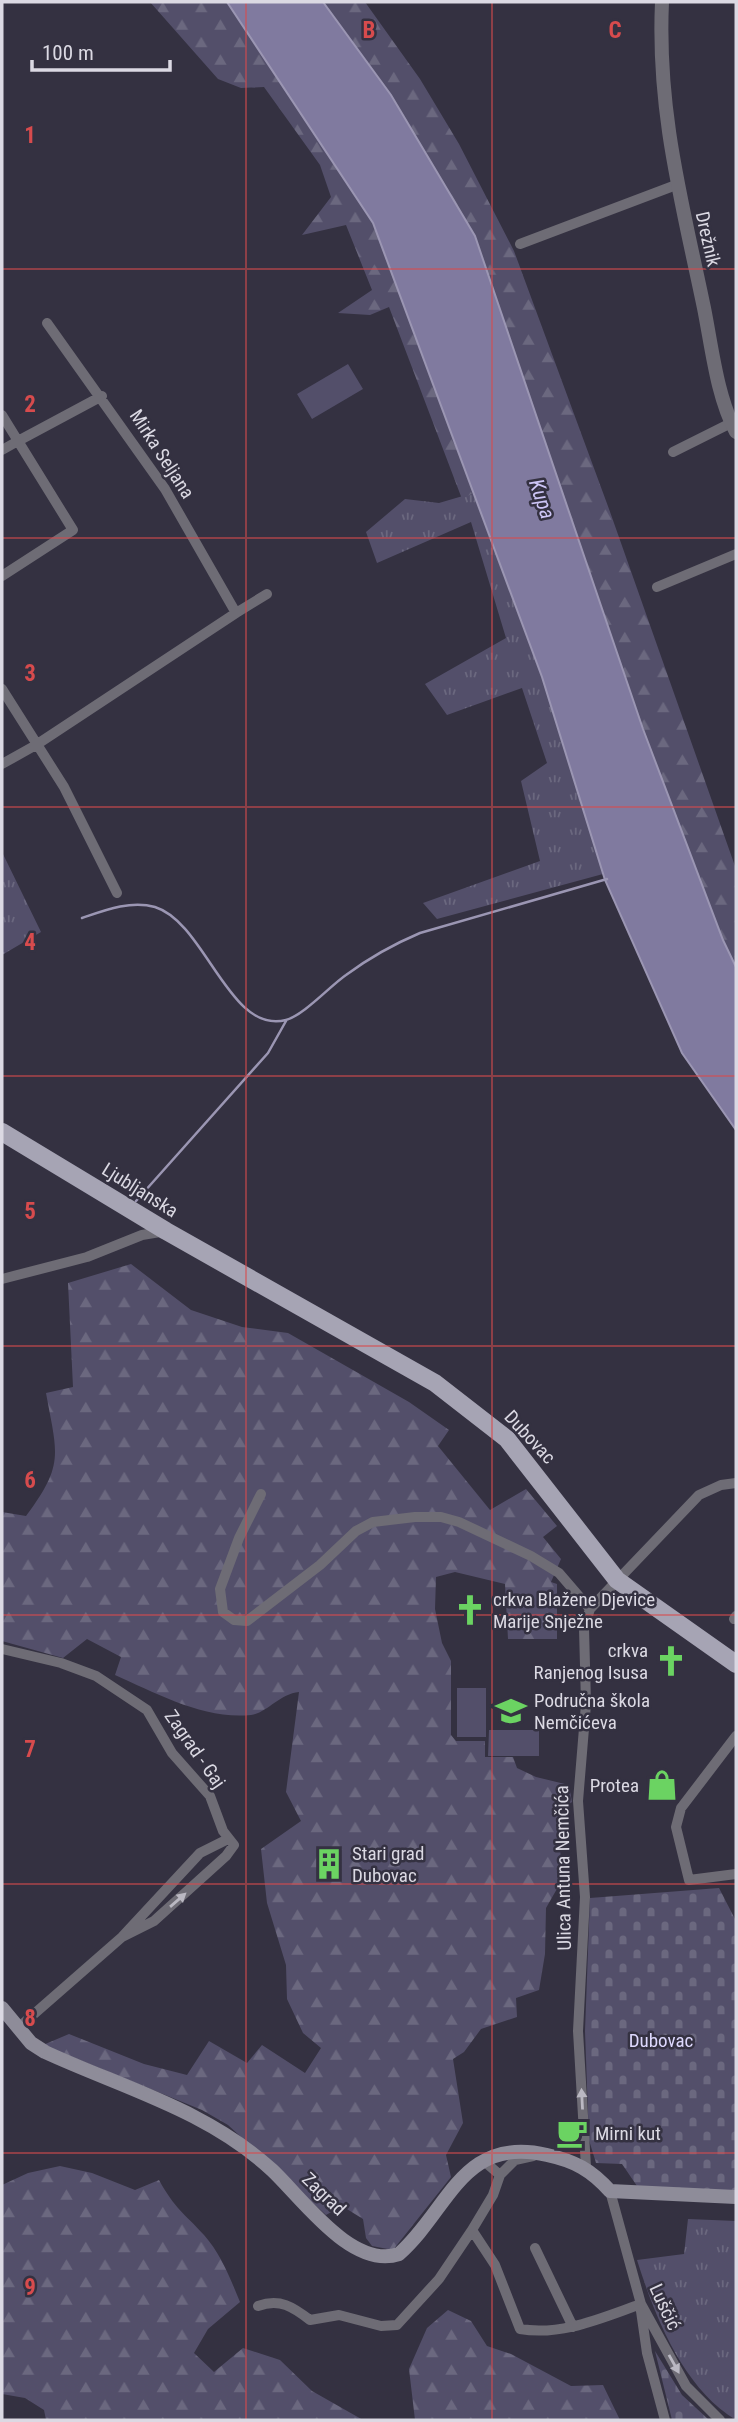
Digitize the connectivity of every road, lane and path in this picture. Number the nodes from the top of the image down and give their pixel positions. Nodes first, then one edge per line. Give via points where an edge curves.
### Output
1 (662, 2) edge
2 (676, 185) junction
3 (520, 244) dead end
4 (47, 323) dead end
5 (102, 396) junction
6 (2, 415) edge
7 (734, 428) edge
8 (19, 441) junction
9 (2, 450) edge
10 (673, 453) dead end
11 (736, 554) edge
12 (2, 576) edge
13 (657, 587) dead end
14 (267, 594) dead end
15 (236, 612) junction
16 (2, 689) edge
17 (36, 745) junction
18 (2, 764) edge
19 (117, 893) dead end
20 (2, 1132) edge
21 (166, 1231) junction
22 (2, 1279) edge
23 (257, 1282) joint
24 (736, 1483) edge
25 (261, 1494) dead end
26 (617, 1580) junction
27 (590, 1609) junction
28 (2, 1649) edge
29 (736, 1664) edge
30 (736, 1736) edge
31 (231, 1842) junction
32 (736, 1874) edge
33 (122, 1937) junction
34 (2, 2008) edge
35 (18, 2028) junction
36 (544, 2154) junction
37 (485, 2162) junction
38 (586, 2167) junction
39 (500, 2175) junction
40 (610, 2191) junction
41 (736, 2197) edge
42 (472, 2230) junction
43 (536, 2248) dead end
44 (641, 2304) junction
45 (258, 2306) dead end
46 (573, 2327) junction
47 (665, 2420) edge
48 (720, 2420) edge

1 - 2 street, Drežnik via 661,78
2 - 3 street
2 - 7 street, Drežnik
4 - 5 street, Mirka Seljana
5 - 8 street
5 - 15 street, Mirka Seljana via 165,489
6 - 8 street
7 - 10 street, Drežnik
8 - 9 street
8 - 12 street via 73,530
11 - 13 street
14 - 15 street
15 - 17 street
16 - 17 street
17 - 18 street
17 - 19 street via 75,807
20 - 21 main road, Ljubljanska
21 - 22 street
21 - 23 main road, Ljubljanska
23 - 26 main road, Dubovac via 413,1368 497,1430
24 - 26 street via 699,1496
25 - 27 street via 220,1589 223,1612 234,1620 247,1621 356,1531 373,1522 415,1517 459,1522 520,1550 559,1573
26 - 27 street
26 - 29 main road, Dubovac
38 -> 27 street, Ulica Antuna Nemčića via 578,2031 585,1897 578,1801 586,1704 584,1628
28 - 31 street, Zagrad - Gaj via 96,1676 147,1710 172,1753 210,1796
30 - 32 street via 681,1808 676,1827 689,1880
31 - 33 street via 200,1853
33 -> 31 street via 154,1921 226,1856
33 - 35 street
34 - 35 main road, Zagrad
35 - 37 main road, Zagrad via 45,2052 214,2124 265,2164 346,2242 376,2258 399,2254 447,2192
36 - 37 main road, Zagrad via 516,2150
36 - 38 main road, Zagrad
36 - 39 street via 515,2160
37 - 39 street
38 - 40 main road, Zagrad
39 - 42 street
40 - 41 main road
40 - 44 street, Luščić
42 - 45 street via 439,2279 397,2325 381,2326 339,2315 310,2320 289,2305 270,2302
42 - 46 street via 495,2265 520,2329 535,2332
43 - 46 street
44 - 46 street
44 - 47 street via 647,2353
44 -> 48 street, Luščić via 686,2386

